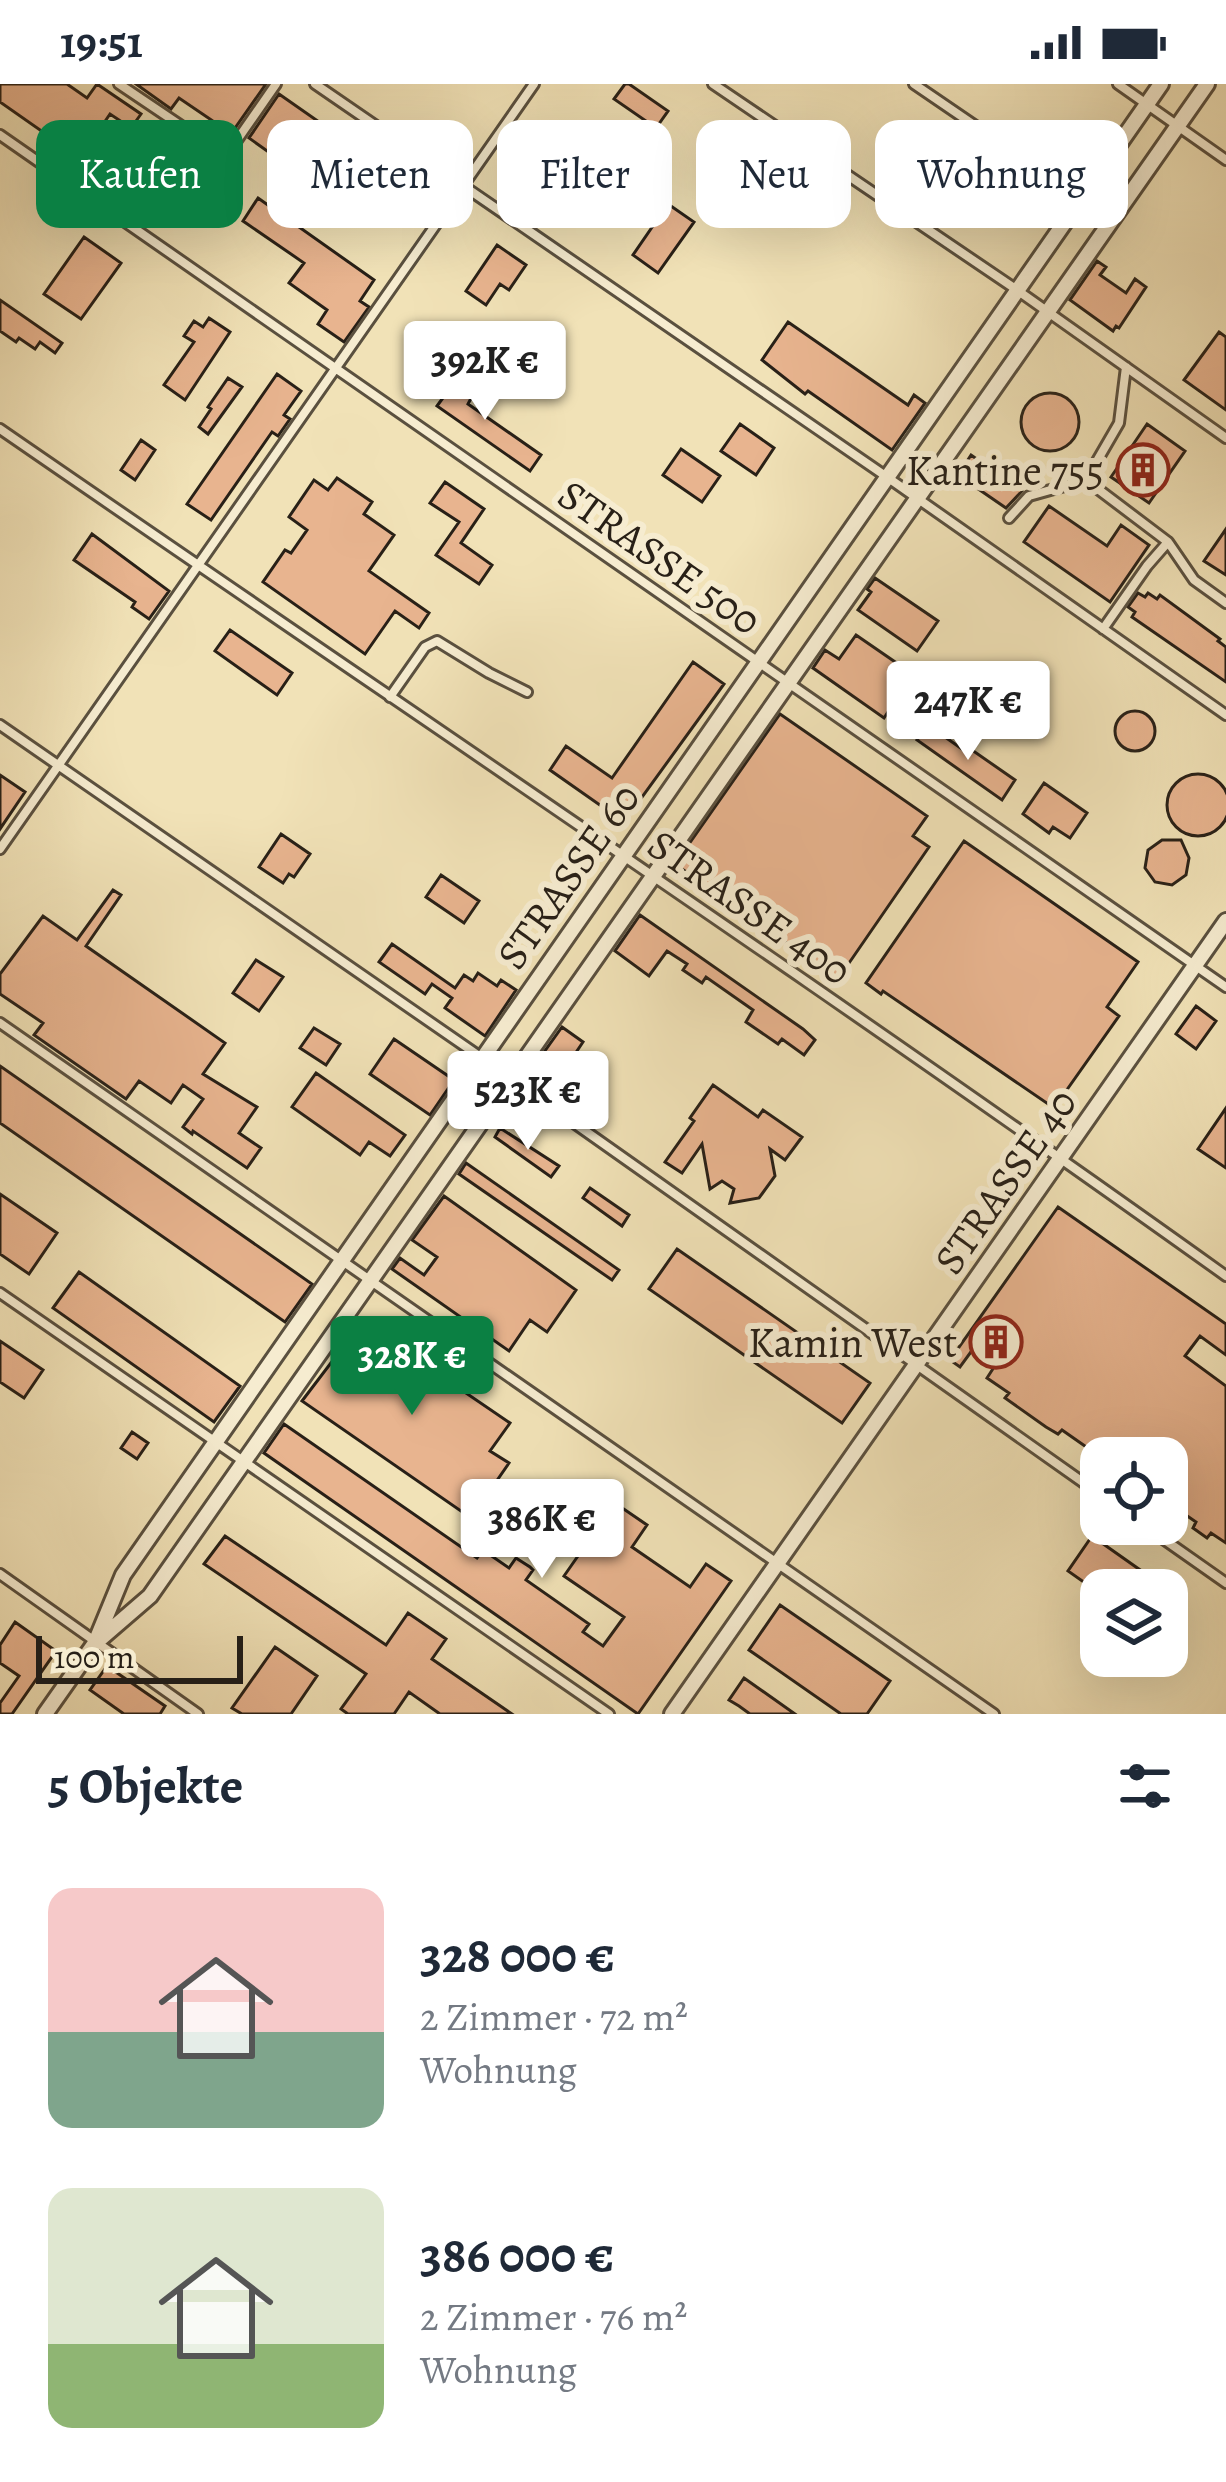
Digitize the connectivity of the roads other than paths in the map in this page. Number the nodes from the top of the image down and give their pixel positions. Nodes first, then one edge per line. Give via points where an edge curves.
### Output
1 (119, 84) edge
2 (276, 84) edge
3 (315, 84) edge
4 (535, 84) edge
5 (712, 84) edge
6 (914, 84) edge
7 (1118, 84) edge
8 (1161, 84) edge
9 (1207, 84) edge
10 (1147, 104) junction
11 (367, 120) edge
12 (967, 120) edge
13 (1177, 127) junction
14 (1128, 131) edge
15 (0, 136) edge
16 (1226, 160) edge
17 (473, 172) edge
18 (473, 193) edge
19 (434, 228) edge
20 (1060, 228) edge
21 (1017, 290) junction
22 (1047, 311) junction
23 (1126, 367) junction
24 (335, 369) junction
25 (0, 429) edge
26 (1226, 438) edge
27 (887, 477) junction
28 (1086, 480) junction
29 (917, 498) junction
30 (1009, 518) dead end
31 (1168, 542) junction
32 (198, 566) junction
33 (1226, 603) edge
34 (1103, 629) junction
35 (758, 661) junction
36 (788, 682) junction
37 (527, 692) dead end
38 (391, 697) junction
39 (1226, 715) edge
40 (0, 724) edge
41 (59, 765) junction
42 (0, 849) edge
43 (623, 855) junction
44 (652, 876) junction
45 (1226, 921) edge
46 (1195, 965) junction
47 (1226, 987) edge
48 (0, 1023) edge
49 (482, 1058) junction
50 (512, 1079) junction
51 (1061, 1158) junction
52 (341, 1259) junction
53 (1226, 1276) edge
54 (372, 1280) junction
55 (0, 1293) edge
56 (916, 1365) junction
57 (214, 1442) junction
58 (244, 1462) junction
59 (1080, 1480) edge
60 (1172, 1545) edge
61 (779, 1562) junction
62 (0, 1574) edge
63 (1226, 1583) edge
64 (95, 1643) junction
65 (45, 1714) edge
66 (198, 1714) edge
67 (609, 1714) edge
68 (672, 1714) edge
69 (994, 1714) edge

1 - 2 lane via 226,156
3 - 11 lane
4 - 17 lane
5 - 21 lane
6 - 12 lane
7 - 10 lane
8 - 10 street, STRASSE 60
9 - 13 street
10 - 13 lane
10 - 14 street, STRASSE 60
13 - 16 lane
13 - 22 street
15 - 24 lane, STRASSE 500
18 - 27 lane
19 - 24 lane
20 - 21 street, STRASSE 60
21 - 22 lane
21 - 27 street, STRASSE 60
22 - 23 lane
22 - 29 street
23 - 26 lane
23 - 28 lane via 1119,423
24 - 32 lane
24 - 35 lane, STRASSE 500
25 - 32 lane, STRASSE 400
27 - 29 lane
27 - 35 street, STRASSE 60
28 - 30 lane via 1029,496
28 - 31 lane
29 - 34 lane
29 - 36 street
31 - 33 lane via 1194,580
31 - 34 lane
32 - 38 lane, STRASSE 400
32 - 41 lane
34 - 39 lane
35 - 36 lane, STRASSE 500
35 - 43 street, STRASSE 60
36 - 44 street
36 - 46 lane, STRASSE 500
37 - 38 lane via 436,641
38 - 43 lane, STRASSE 400
40 - 41 lane
41 - 42 lane
41 - 49 lane
43 - 44 lane, STRASSE 400
43 - 49 street, STRASSE 60
44 - 50 street
44 - 51 lane, STRASSE 400
45 - 46 street, STRASSE 40
46 - 47 lane, STRASSE 500
46 - 51 street, STRASSE 40
48 - 52 lane
49 - 50 lane
49 - 52 street, STRASSE 60
50 - 54 street
50 - 56 lane
51 - 53 lane, STRASSE 400
51 - 56 street, STRASSE 40
52 - 54 lane
52 - 57 street, STRASSE 60
54 - 58 street
54 - 61 lane
55 - 57 lane
56 - 59 lane
56 - 61 street, STRASSE 40
57 - 58 lane
57 - 64 street, STRASSE 60 via 123,1575
58 - 64 street via 150,1596
58 - 67 lane
60 - 63 lane
61 - 68 street, STRASSE 40
61 - 69 lane
62 - 64 lane
64 - 65 street, STRASSE 60
64 - 66 lane

